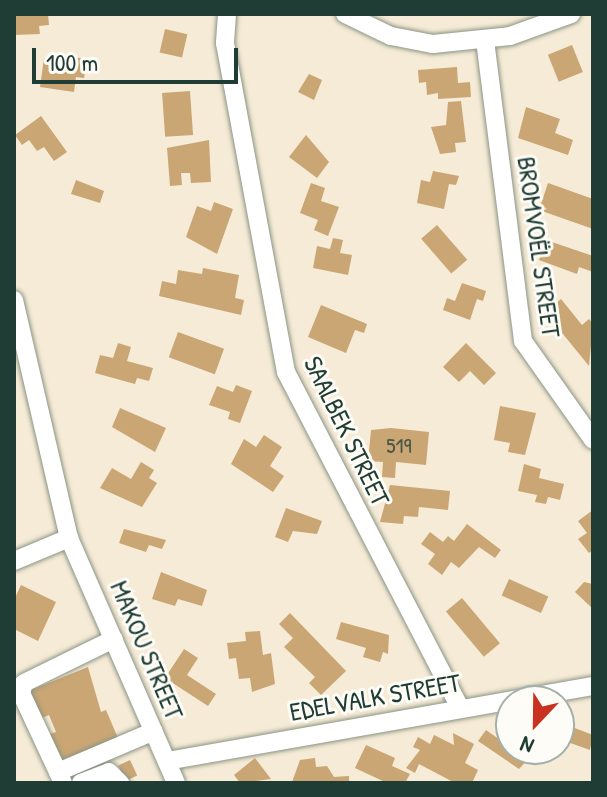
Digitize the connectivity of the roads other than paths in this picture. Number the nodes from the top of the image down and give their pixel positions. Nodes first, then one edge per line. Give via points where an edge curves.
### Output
1 (227, 14) edge
2 (345, 14) edge
3 (571, 14) edge
4 (485, 40) junction
5 (14, 300) edge
6 (593, 440) edge
7 (69, 538) junction
8 (14, 561) edge
9 (114, 639) junction
10 (593, 686) edge
11 (460, 708) junction
12 (154, 731) junction
13 (167, 761) junction
14 (60, 778) edge
15 (81, 783) edge
16 (120, 783) edge
17 (176, 783) edge

1 - 11 street, SAALBEK STREET via 225,43 286,372
2 - 4 street via 413,41
3 - 4 street via 538,29
4 - 6 street, BROMVOËL STREET via 523,341
5 - 7 street, MAKOU STREET
7 - 8 street
7 - 9 street, MAKOU STREET
9 - 12 street, MAKOU STREET
9 - 14 street via 24,683 21,693
10 - 11 street, EDELVALK STREET
11 - 13 street, EDELVALK STREET
12 - 13 street, MAKOU STREET
12 - 14 street
13 - 17 street, MAKOU STREET
15 - 16 street via 103,772

